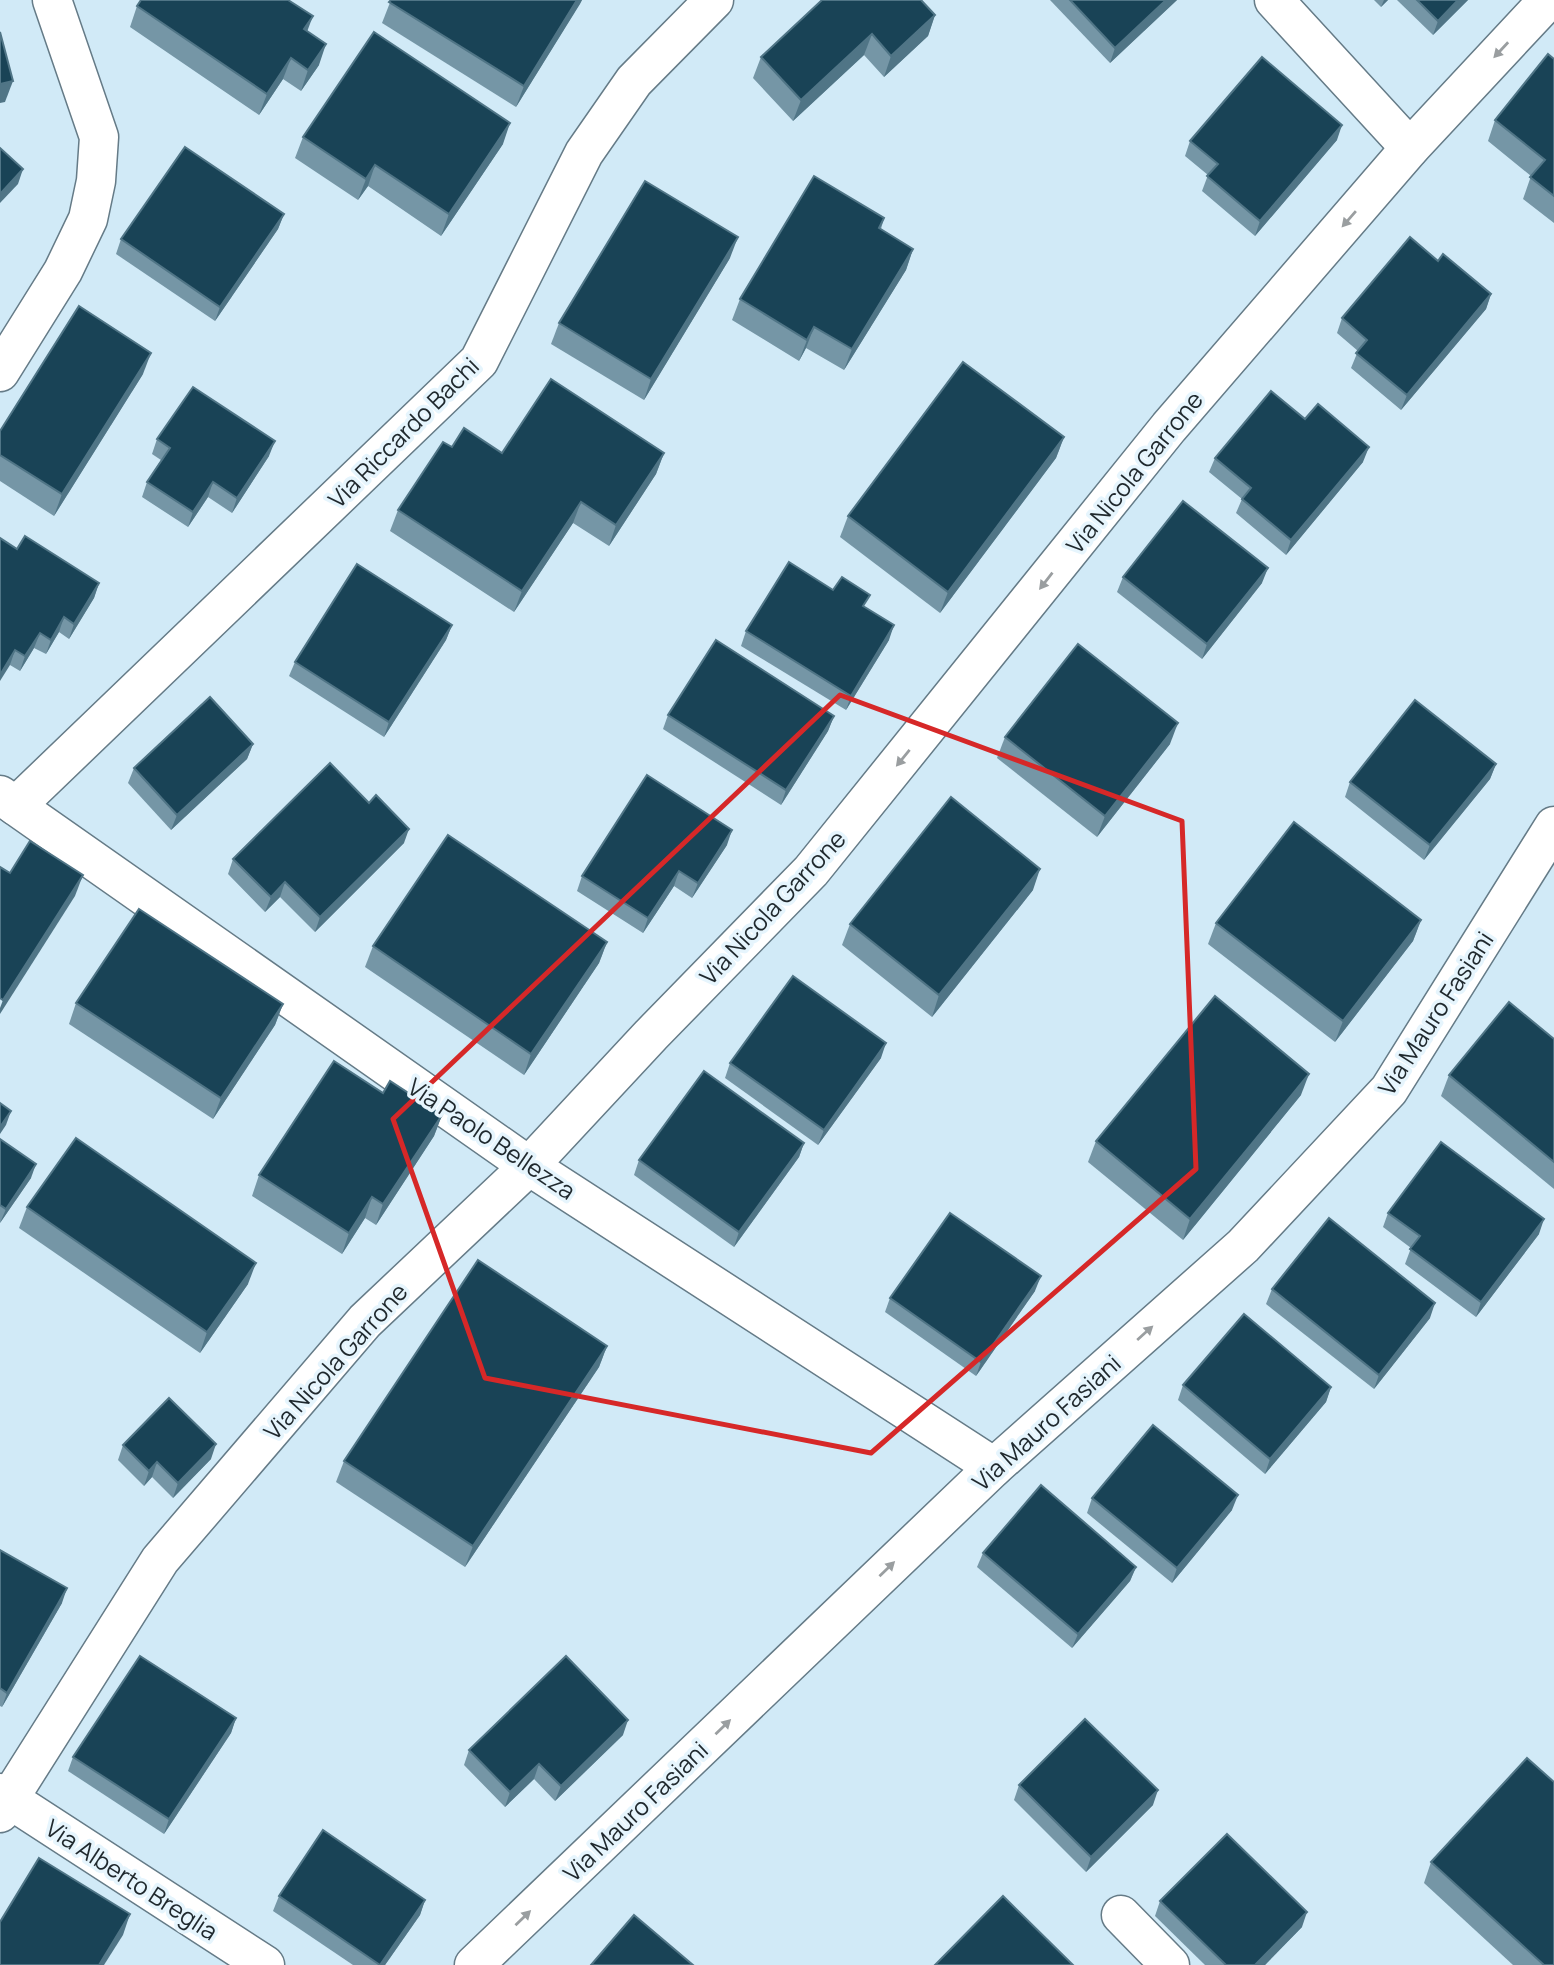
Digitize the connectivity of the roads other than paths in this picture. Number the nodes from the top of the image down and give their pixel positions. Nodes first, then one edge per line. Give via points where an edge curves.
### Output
1 (52, 0) edge
2 (714, 0) edge
3 (1274, 0) edge
4 (1548, 0) edge
5 (1410, 149) junction
6 (0, 372) edge
7 (8, 800) edge
8 (1554, 826) edge
9 (529, 1166) junction
10 (994, 1467) junction
11 (3, 1802) edge
12 (1121, 1915) dead end
13 (265, 1965) edge
14 (474, 1965) edge
15 (1170, 1965) edge

1 - 6 street via 99,137 96,181 88,219 63,271
2 - 7 street, Via Riccardo Bachi via 634,80 584,153 479,361
3 - 5 street
4 -> 5 street, Via Nicola Garrone
5 -> 9 street, Via Nicola Garrone via 1169,427 811,871
7 - 9 street, Via Paolo Bellezza
10 -> 8 street, Via Mauro Fasiani via 1243,1246 1389,1090
9 - 10 street, Via Paolo Bellezza
9 - 11 street, Via Nicola Garrone via 365,1321 160,1560
14 -> 10 street, Via Mauro Fasiani
11 - 13 street, Via Alberto Breglia
12 - 15 street

